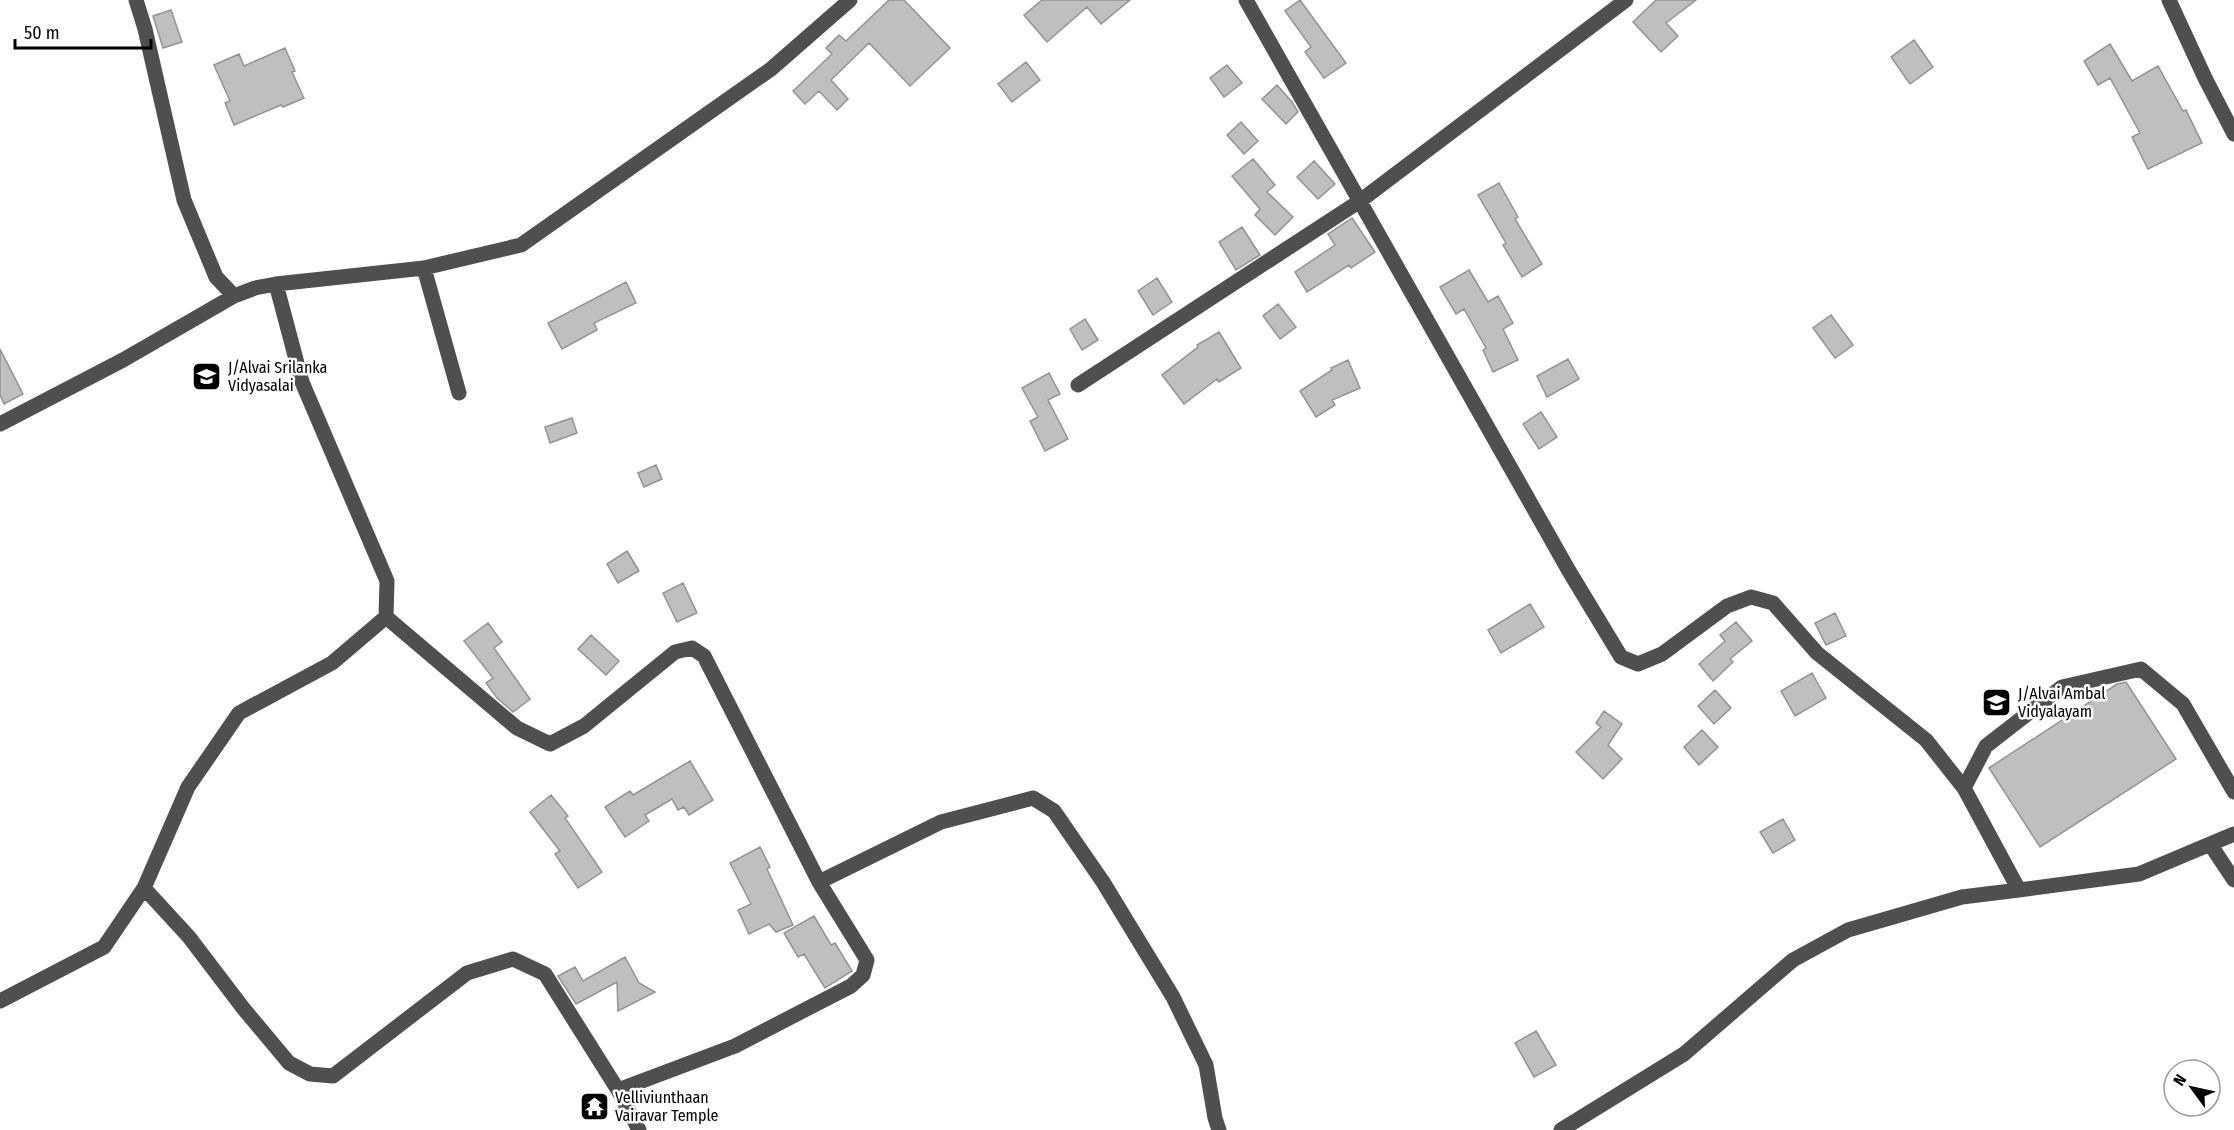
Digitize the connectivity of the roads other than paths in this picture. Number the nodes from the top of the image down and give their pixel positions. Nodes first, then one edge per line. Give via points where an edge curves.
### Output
1 (136, 0) edge
2 (850, 0) edge
3 (1246, 0) edge
4 (1626, 0) edge
5 (2169, 0) edge
6 (2234, 134) edge
7 (1360, 201) junction
8 (424, 268) junction
9 (276, 284) junction
10 (234, 297) junction
11 (1078, 385) dead end
12 (459, 393) dead end
13 (0, 424) edge
14 (386, 617) junction
15 (1964, 788) junction
16 (2234, 792) edge
17 (2234, 834) edge
18 (2210, 844) junction
19 (2234, 880) edge
20 (819, 882) junction
21 (144, 888) junction
22 (2019, 890) junction
23 (0, 1001) edge
24 (618, 1090) junction
25 (639, 1130) edge
26 (1219, 1130) edge
27 (1561, 1130) edge

1 - 10 street via 183,200 216,278
2 - 8 street via 771,69 521,244
3 - 7 street
4 - 7 street
5 - 6 street
7 - 11 street
7 - 15 street via 1621,657 1638,664 1662,654 1727,606 1751,597 1773,603 1817,653 1926,740
8 - 9 street
8 - 12 street
9 - 10 street
9 - 14 street via 302,382 387,581
10 - 13 street
14 - 20 street via 517,728 550,744 584,726 675,651 692,648 704,656
14 - 21 street via 332,663 239,713 188,787
15 - 16 street via 1986,746 2062,687 2141,669 2183,704
15 - 22 street
17 - 18 street
18 - 19 street
18 - 22 street via 2139,874
20 - 24 street via 867,960 863,975 851,986 735,1046
20 - 26 street via 941,822 1033,798 1054,811 1103,882 1173,998 1206,1065
21 - 23 street via 104,947
21 - 24 street via 189,937 289,1063 310,1074 333,1076 467,972 513,959 545,974
22 - 27 street via 1962,897 1848,930 1793,960 1684,1054
24 - 25 street

